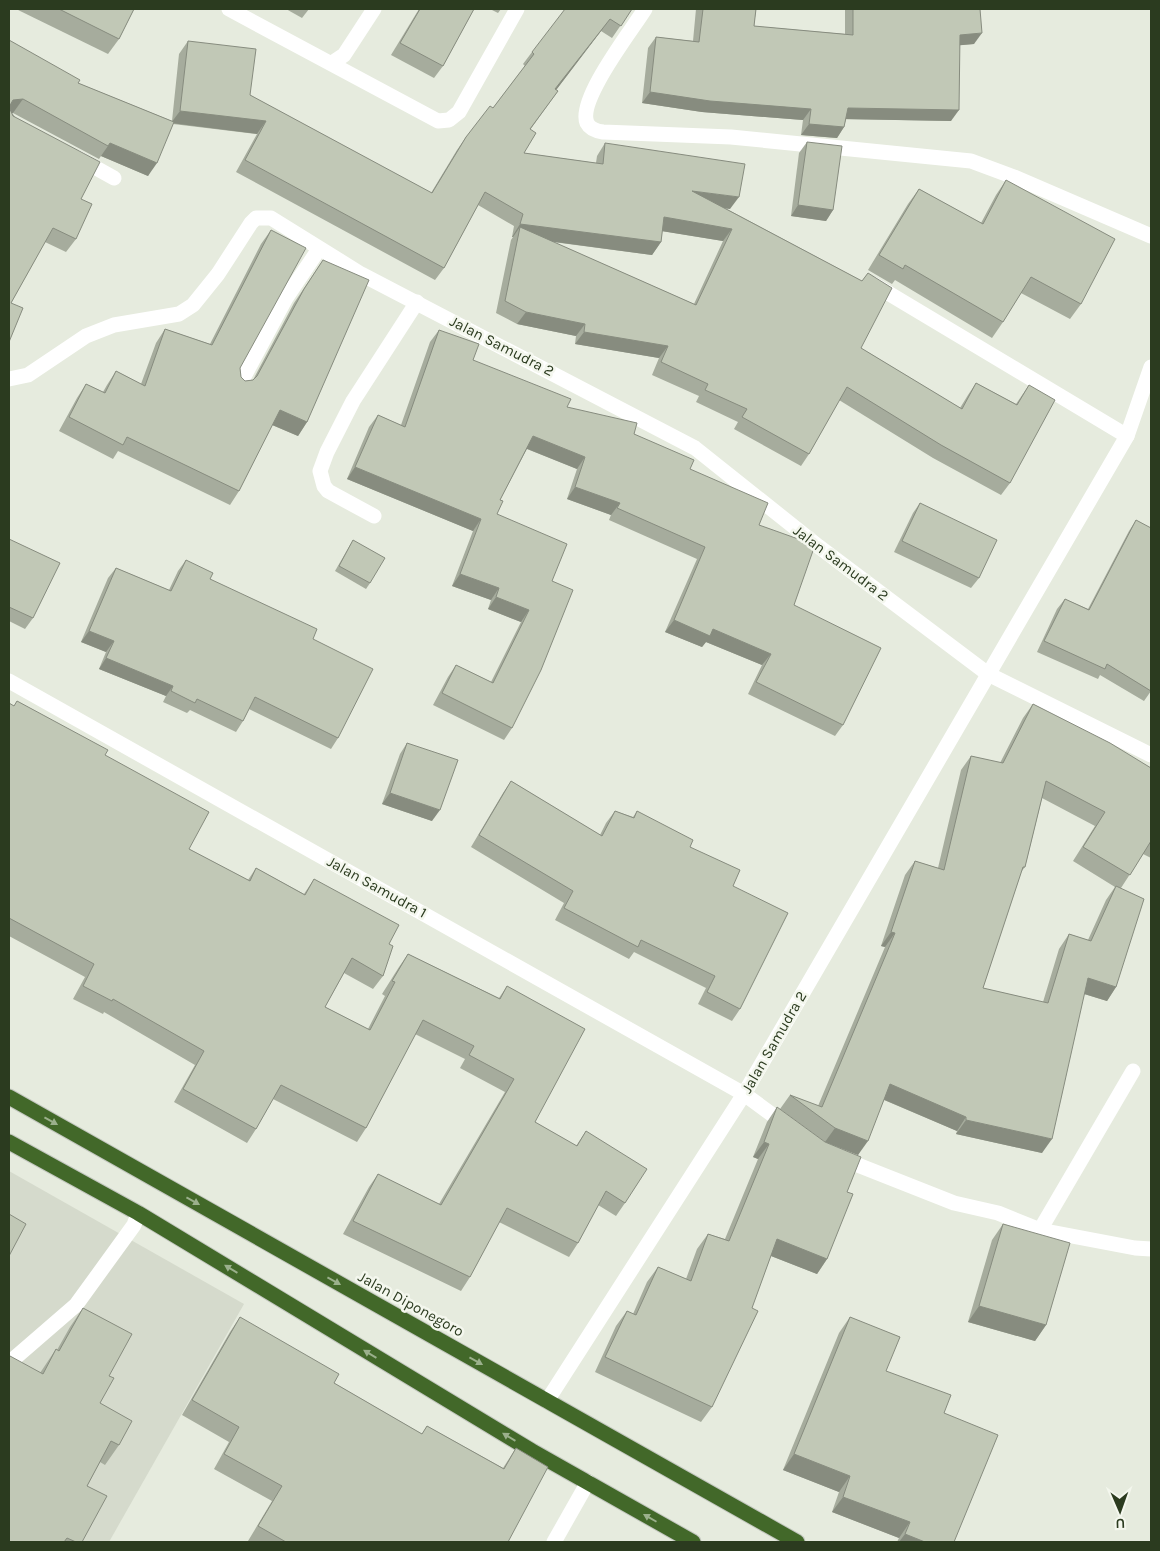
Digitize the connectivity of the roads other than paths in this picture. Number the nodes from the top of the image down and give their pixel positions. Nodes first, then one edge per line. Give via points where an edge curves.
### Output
1 (229, 9) edge
2 (374, 9) edge
3 (517, 9) edge
4 (645, 9) edge
5 (332, 63) junction
6 (61, 149) edge
7 (114, 178) dead end
8 (1151, 236) edge
9 (319, 249) junction
10 (866, 279) edge
11 (416, 302) junction
12 (1151, 369) edge
13 (9, 379) edge
14 (239, 386) edge
15 (1127, 436) junction
16 (374, 516) dead end
17 (988, 674) junction
18 (9, 681) edge
19 (1151, 755) edge
20 (1133, 1071) dead end
21 (744, 1094) junction
22 (9, 1098) edge
23 (797, 1133) edge
24 (9, 1142) edge
25 (828, 1154) edge
26 (138, 1213) junction
27 (1040, 1230) junction
28 (1151, 1249) edge
29 (9, 1363) edge
30 (547, 1401) junction
31 (588, 1482) junction
32 (554, 1542) edge
33 (693, 1542) edge
34 (797, 1542) edge

1 - 5 street
2 - 5 street via 344,55
3 - 5 street via 459,112 449,120 438,121
4 - 8 street via 590,94 586,115 587,123 594,130 731,137 971,161 1014,176
6 - 7 street
9 - 11 street, Jalan Samudra 2
9 - 13 street, Jalan Samudra 2 via 271,218 256,218 193,305 179,314 114,325 86,336 28,375
9 - 14 street via 286,298
10 - 15 street
11 - 16 street via 354,401 320,471 328,491
11 - 17 street, Jalan Samudra 2 via 695,448
12 - 15 street, Jalan Samudra 2
15 - 17 street, Jalan Samudra 2
17 - 19 street, Jalan Samudra 2
17 - 21 street, Jalan Samudra 2
18 - 21 street, Jalan Samudra 1
20 - 27 street
21 - 23 street, Jalan Samudra 1
21 - 30 street, Jalan Samudra 2
22 -> 30 highway, Jalan Diponegoro
24 - 26 highway
25 - 27 street via 954,1203 998,1214
26 - 29 street via 134,1225 76,1305
31 -> 26 highway
27 - 28 street
30 - 34 highway, Jalan Diponegoro
31 - 32 street
33 -> 31 highway

